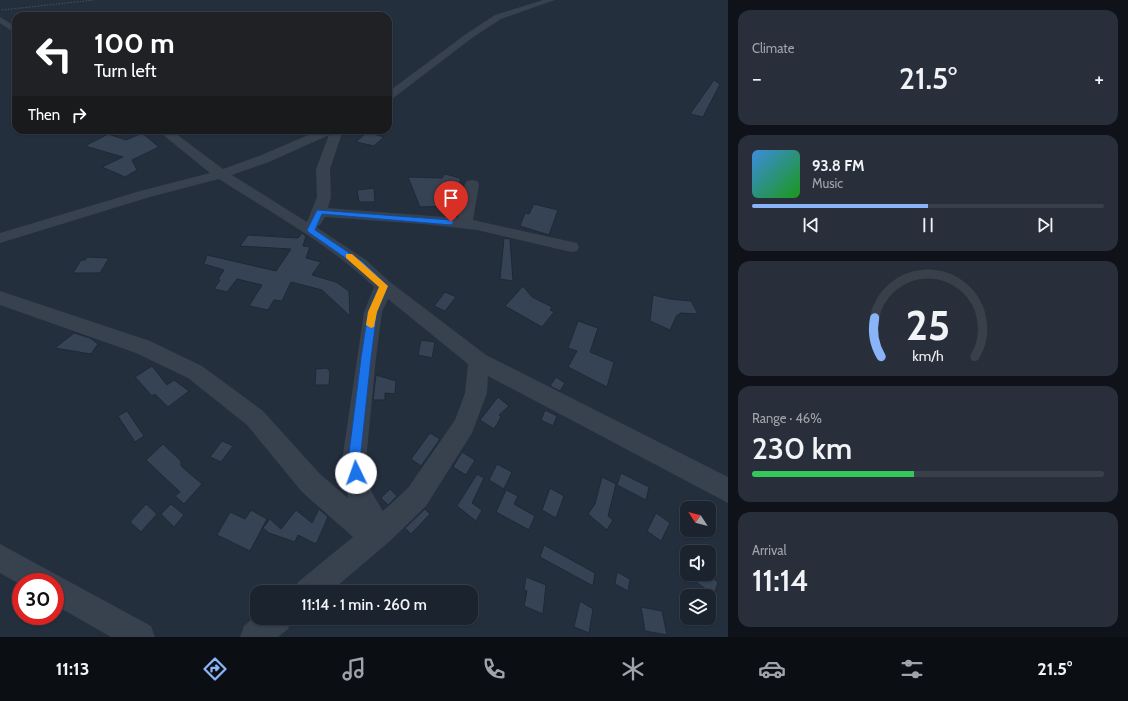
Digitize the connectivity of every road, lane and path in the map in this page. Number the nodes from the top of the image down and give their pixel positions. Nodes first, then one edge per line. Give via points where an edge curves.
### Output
1 (94, 0) edge
2 (551, 0) edge
3 (0, 10) edge
4 (0, 19) edge
5 (12, 28) edge
6 (392, 94) edge
7 (168, 134) edge
8 (321, 134) edge
9 (336, 134) edge
10 (221, 174) junction
11 (472, 184) dead end
12 (320, 212) junction
13 (464, 224) junction
14 (311, 230) junction
15 (0, 238) edge
16 (572, 247) dead end
17 (384, 286) junction
18 (0, 298) edge
19 (479, 361) junction
20 (728, 490) edge
21 (378, 535) junction
22 (0, 558) edge
23 (27, 573) edge
24 (317, 585) edge
25 (64, 594) edge
26 (269, 625) edge
27 (140, 637) edge
28 (255, 637) edge

1 - 3 path
2 - 6 street via 498,16
4 - 5 street
7 - 10 street
8 - 10 street via 264,159
9 - 12 street via 323,169 324,197
10 - 14 street
10 - 15 street
11 - 13 street
12 - 13 street
12 - 14 street
13 - 16 street
14 - 17 street via 360,264
17 - 19 street
17 - 21 street via 373,312 354,461 360,497
18 - 21 street via 143,347 194,372 255,418 311,484
19 - 20 street
19 - 21 street via 476,393 464,426 418,497
21 - 24 street
22 - 23 street
25 - 27 street
26 - 28 street

